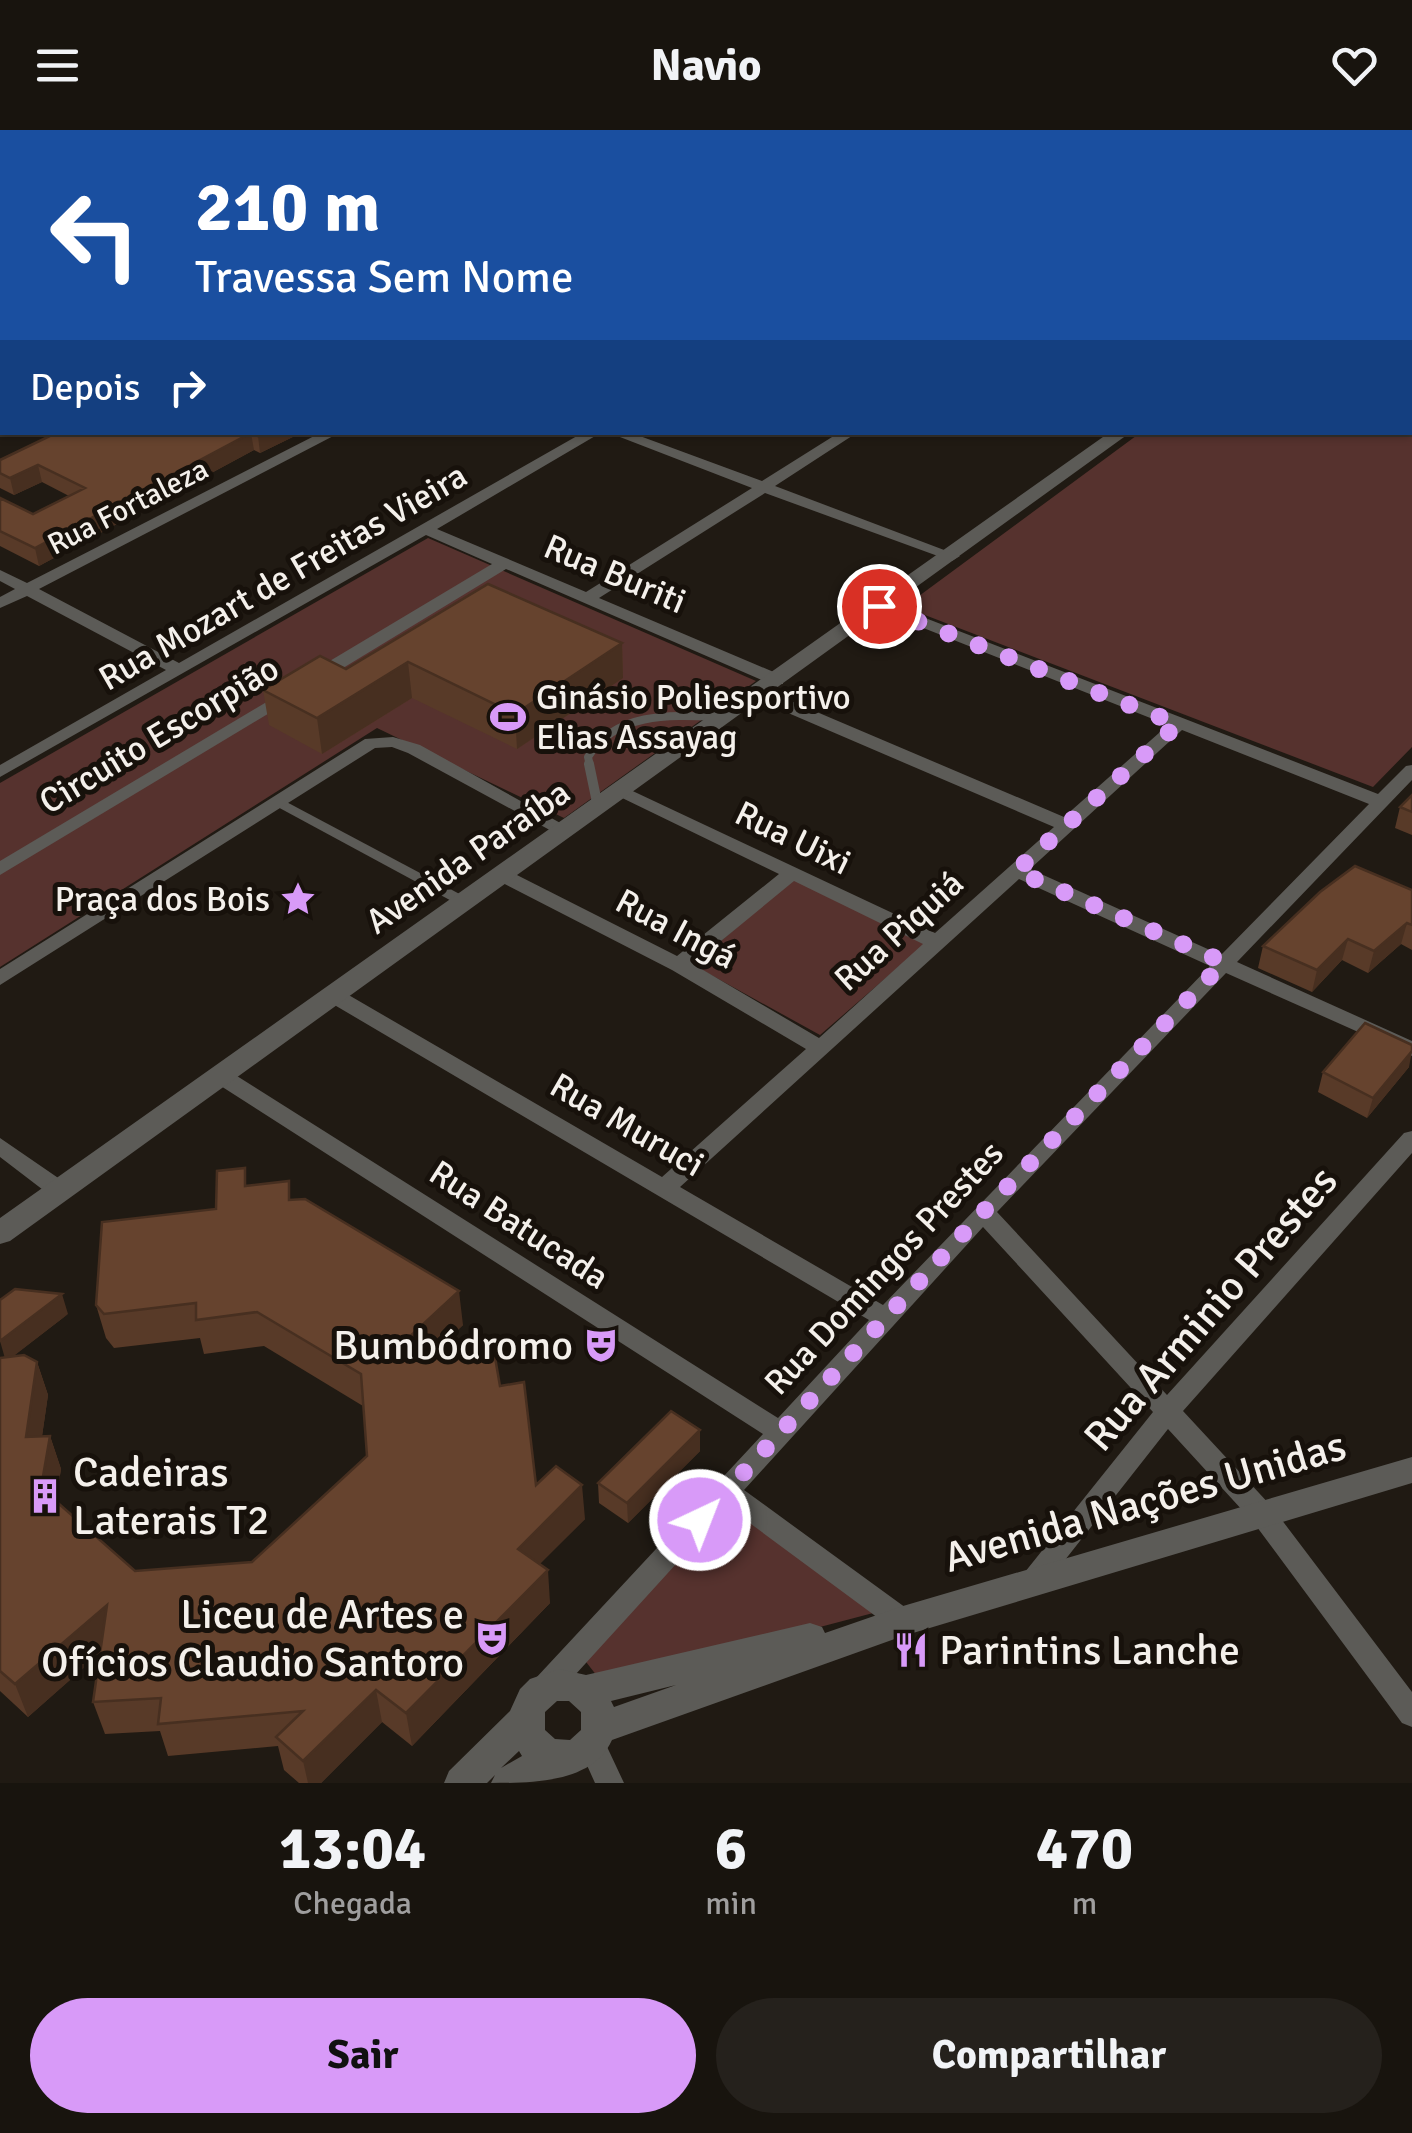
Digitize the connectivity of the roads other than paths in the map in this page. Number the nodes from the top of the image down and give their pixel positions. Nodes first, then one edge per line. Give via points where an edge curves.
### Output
1 (328, 435) edge
2 (589, 435) edge
3 (622, 435) edge
4 (845, 435) edge
5 (1118, 435) edge
6 (761, 490) junction
7 (427, 530) junction
8 (952, 556) junction
9 (505, 563) junction
10 (0, 575) edge
11 (26, 590) junction
12 (589, 598) junction
13 (0, 603) edge
14 (879, 606) junction
15 (179, 670) junction
16 (768, 687) junction
17 (726, 717) junction
18 (1178, 724) junction
19 (1412, 770) edge
20 (0, 772) edge
21 (622, 791) junction
22 (279, 802) junction
23 (1381, 802) junction
24 (599, 808) junction
25 (1064, 824) junction
26 (564, 830) junction
27 (0, 869) edge
28 (1016, 871) junction
29 (792, 874) junction
30 (502, 875) junction
31 (464, 902) junction
32 (936, 942) junction
33 (1224, 962) junction
34 (679, 966) junction
35 (0, 978) edge
36 (333, 995) junction
37 (817, 1046) junction
38 (1412, 1050) edge
39 (221, 1076) junction
40 (1412, 1138) edge
41 (0, 1146) edge
42 (665, 1188) junction
43 (59, 1190) junction
44 (983, 1212) junction
45 (0, 1233) edge
46 (885, 1318) junction
47 (1168, 1411) junction
48 (780, 1432) junction
49 (1412, 1470) edge
50 (727, 1492) junction
51 (1263, 1515) junction
52 (1034, 1580) junction
53 (903, 1621) junction
54 (585, 1691) junction
55 (533, 1706) junction
56 (1412, 1714) edge
57 (596, 1736) junction
58 (555, 1756) junction
59 (462, 1783) edge
60 (509, 1783) edge
61 (610, 1783) edge

1 - 11 street, Rua Fortaleza
2 - 7 street, Rua Mozart de Freitas Vieira
3 - 6 street
4 - 6 street
5 - 8 street, Avenida Paraíba
6 - 8 street
6 - 12 street
7 - 9 street, Rua Buriti
7 - 15 street, Rua Mozart de Freitas Vieira
8 - 14 street, Avenida Paraíba
9 - 12 street, Rua Buriti
9 - 27 street, Circuito Escorpião
10 - 11 street
11 - 13 street, Rua Fortaleza
11 - 15 street
12 - 16 street, Rua Buriti
14 - 16 street, Avenida Paraíba
14 - 18 street
15 - 20 street, Rua Mozart de Freitas Vieira
16 - 17 street, Avenida Paraíba
16 - 25 street, Rua Buriti
17 - 21 street, Avenida Paraíba
17 - 24 lane via 650,718 612,732 588,757
18 - 23 street
18 - 25 street, Rua Piquiá
19 - 23 street, Rua Domingos Prestes
21 - 24 street, Avenida Paraíba
21 - 29 street, Rua Uixi
22 - 26 street via 364,746 393,742
22 - 31 street
22 - 35 street
23 - 33 street, Rua Domingos Prestes
24 - 26 street, Avenida Paraíba
25 - 28 street, Rua Piquiá
26 - 30 street, Avenida Paraíba
28 - 32 street, Rua Piquiá
28 - 33 street
29 - 32 street, Rua Uixi
29 - 34 street
30 - 31 street, Avenida Paraíba
30 - 34 street, Rua Ingá
31 - 36 street, Avenida Paraíba
32 - 37 street, Rua Piquiá
33 - 38 street
33 - 44 street, Rua Domingos Prestes
34 - 37 street, Rua Ingá
36 - 39 street, Avenida Paraíba
36 - 42 street, Rua Muruci
37 - 42 street, Rua Piquiá
39 - 43 street, Avenida Paraíba
39 - 48 street, Rua Batucada
40 - 47 street, Rua Arminio Prestes
41 - 43 street
42 - 46 street, Rua Muruci
43 - 45 street, Avenida Paraíba
44 - 46 street, Rua Domingos Prestes
44 - 47 street
46 - 48 street, Rua Domingos Prestes
47 - 51 street
47 - 52 street, Rua Arminio Prestes
48 - 50 street, Rua Domingos Prestes
49 - 51 street, Avenida Nações Unidas
50 - 53 street
50 - 55 street, Rua Domingos Prestes via 593,1631
51 - 52 street, Avenida Nações Unidas
51 - 56 street
52 - 53 street, Avenida Nações Unidas
53 - 54 street, Avenida Nações Unidas
53 - 57 street, Avenida Nações Unidas
54 - 55 street, Avenida Nações Unidas via 563,1686
54 - 57 street via 599,1706
55 - 58 street via 530,1741
55 - 59 street
57 - 58 street, Avenida Nações Unidas via 575,1754
57 - 61 street
58 - 60 street, Avenida Nações Unidas

